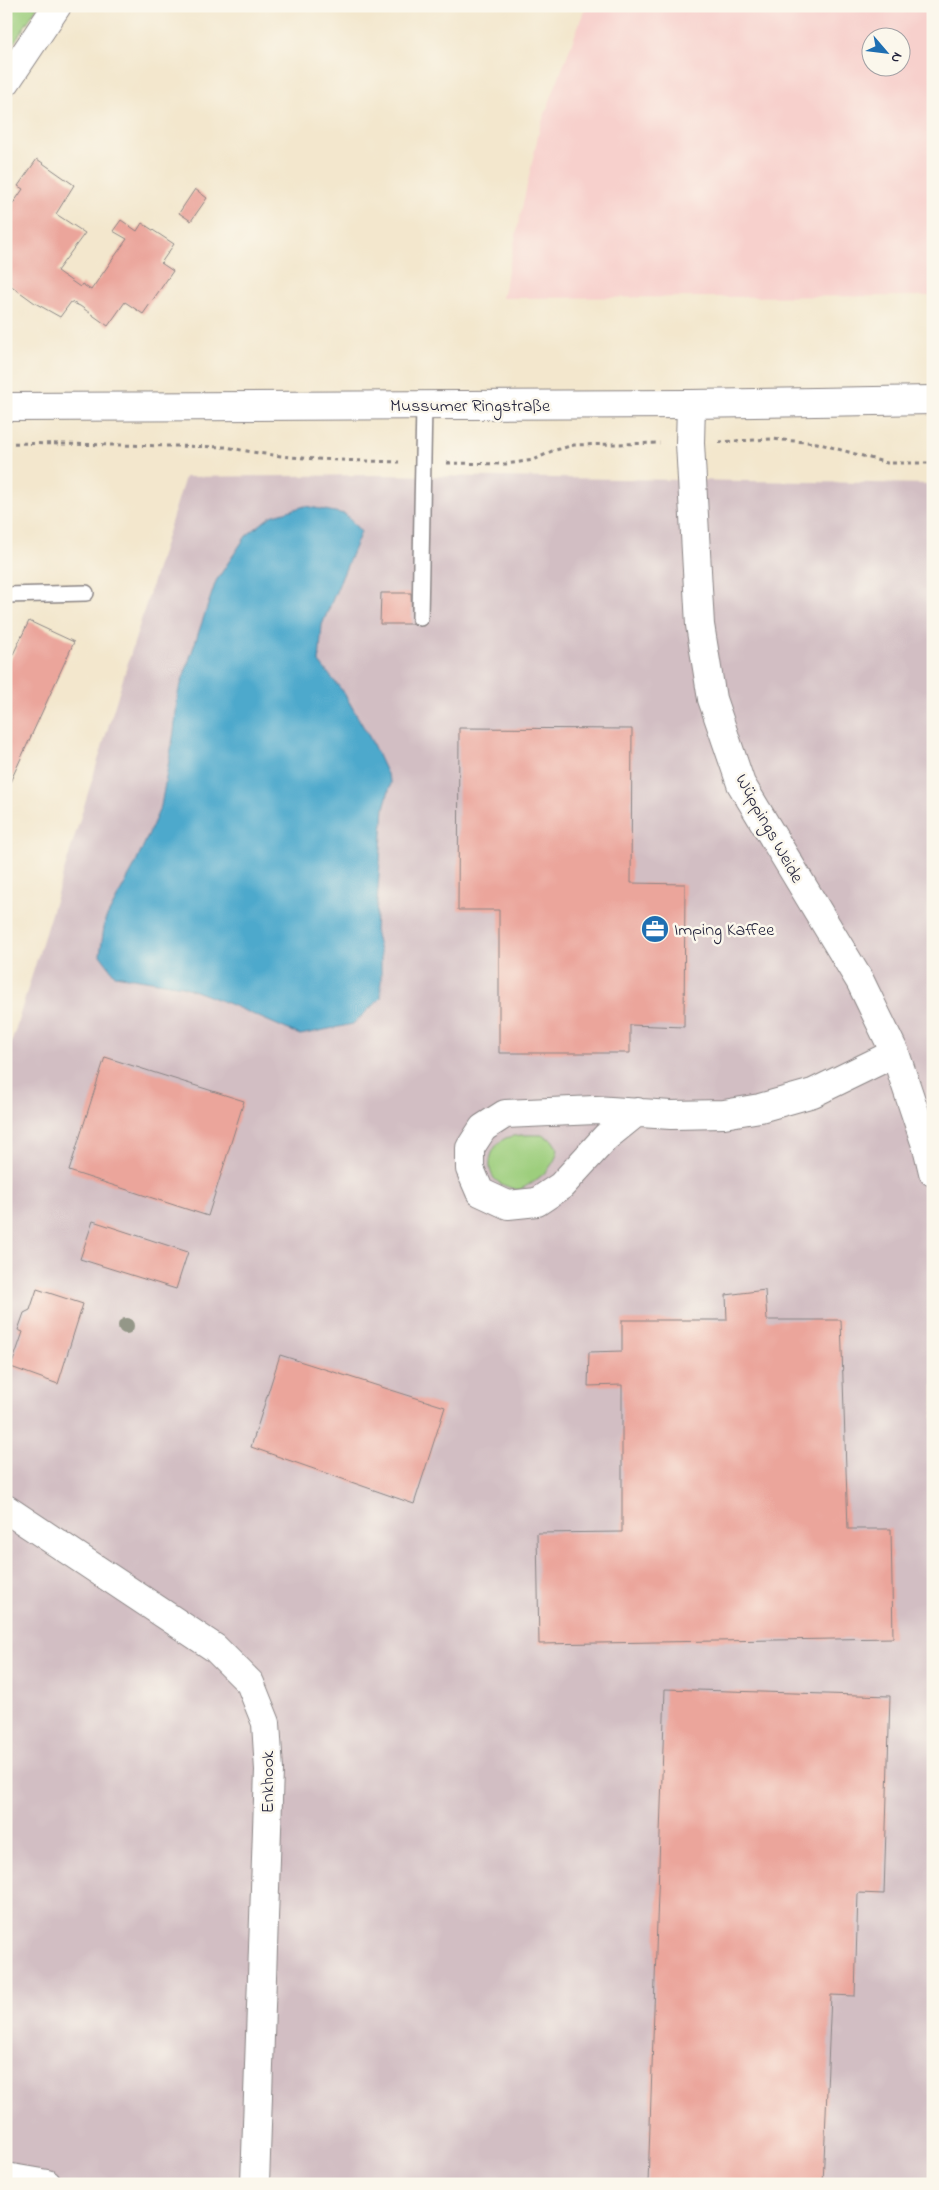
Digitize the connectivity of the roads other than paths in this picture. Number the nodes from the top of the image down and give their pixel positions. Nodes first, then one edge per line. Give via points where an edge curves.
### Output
1 (57, 6) edge
2 (6, 82) edge
3 (933, 400) edge
4 (691, 404) junction
5 (424, 405) junction
6 (6, 407) edge
7 (86, 593) dead end
8 (6, 594) edge
9 (420, 618) dead end
10 (894, 1053) junction
11 (637, 1112) junction
12 (933, 1172) edge
13 (6, 1509) edge
14 (6, 2177) edge
15 (47, 2184) edge
16 (255, 2184) edge

1 - 2 street
3 - 4 street, Mussumer Ringstraße
4 - 5 street, Mussumer Ringstraße
4 - 10 street, Wüppings Weide via 690,443 700,625 712,699 741,784 860,981
5 - 6 street, Mussumer Ringstraße
5 - 9 lane
7 - 8 lane
10 - 11 street via 813,1092 760,1108 724,1114
10 - 12 street, Wüppings Weide
11 - 11 street via 595,1110 505,1114 483,1128 470,1148 470,1169 480,1192 508,1205 537,1202 561,1186 606,1137
13 - 16 street, Enkhook via 215,1648 250,1683 266,1723 268,1770
14 - 15 street

